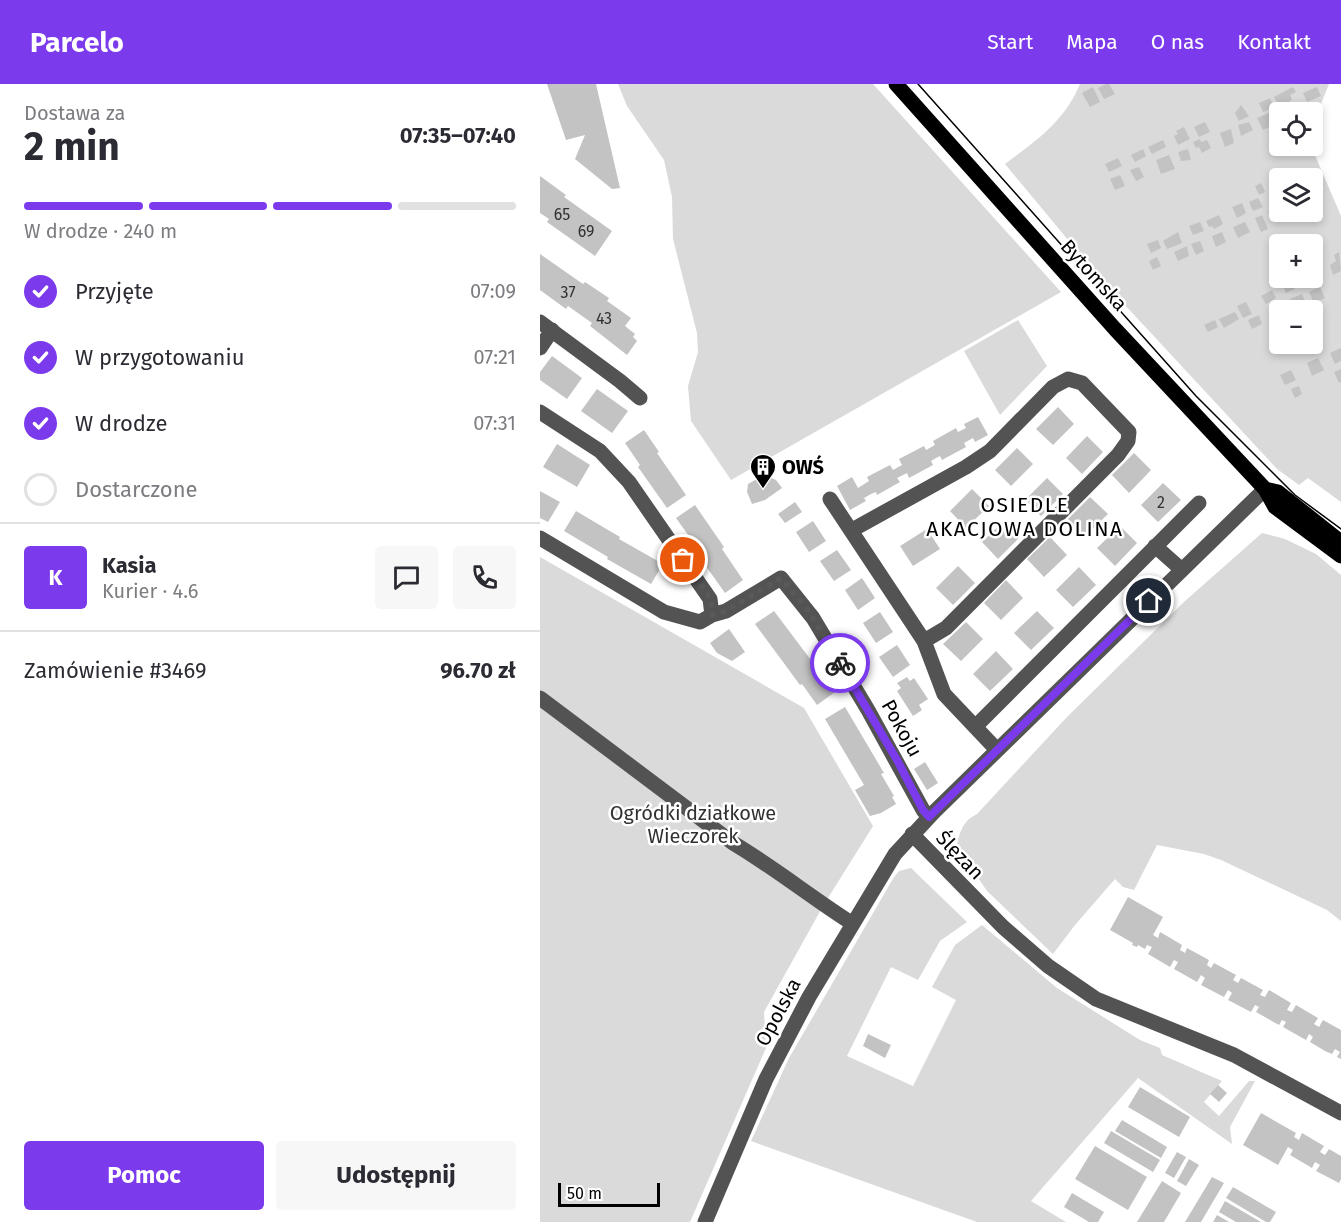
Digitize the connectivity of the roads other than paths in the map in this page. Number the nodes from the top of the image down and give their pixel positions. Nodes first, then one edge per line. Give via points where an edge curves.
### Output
1 (896, 84) edge
2 (546, 326) edge
3 (540, 348) edge
4 (640, 398) dead end
5 (540, 412) edge
6 (1265, 489) junction
7 (830, 499) dead end
8 (1198, 503) dead end
9 (852, 530) junction
10 (540, 538) edge
11 (1341, 542) edge
12 (1155, 546) junction
13 (1341, 556) edge
14 (1182, 570) junction
15 (712, 615) junction
16 (924, 641) junction
17 (540, 698) edge
18 (975, 727) junction
19 (996, 750) junction
20 (929, 817) junction
21 (912, 834) junction
22 (853, 924) junction
23 (1341, 1113) edge
24 (705, 1222) edge

1 - 6 main road, Bytomska via 1115,329
2 - 3 street
2 - 4 street
5 - 15 street via 600,451 628,482 711,599
6 - 11 main road, Bytomska via 1278,492
6 - 13 main road, Bytomska via 1275,507
6 - 14 street, Ślęzan
7 - 9 street
8 - 12 street
9 - 16 street
9 - 16 street via 990,451 1053,387 1068,379 1082,383 1129,432 1128,441 1118,454 1017,558 946,628
10 - 15 street, Pokoju via 664,612 700,622
12 - 14 street
12 - 18 street
14 - 19 street, Ślęzan
15 - 20 street, Pokoju via 726,611 781,578 785,581 813,618
16 - 18 street via 944,694
17 - 22 street via 733,843
18 - 19 street
19 - 20 street, Ślęzan
20 - 21 street, Ślęzan
21 - 22 street, Opolska via 895,854
21 - 23 street, Ślęzan via 1003,927 1048,966 1096,999 1234,1055
22 - 24 street, Opolska via 766,1079

